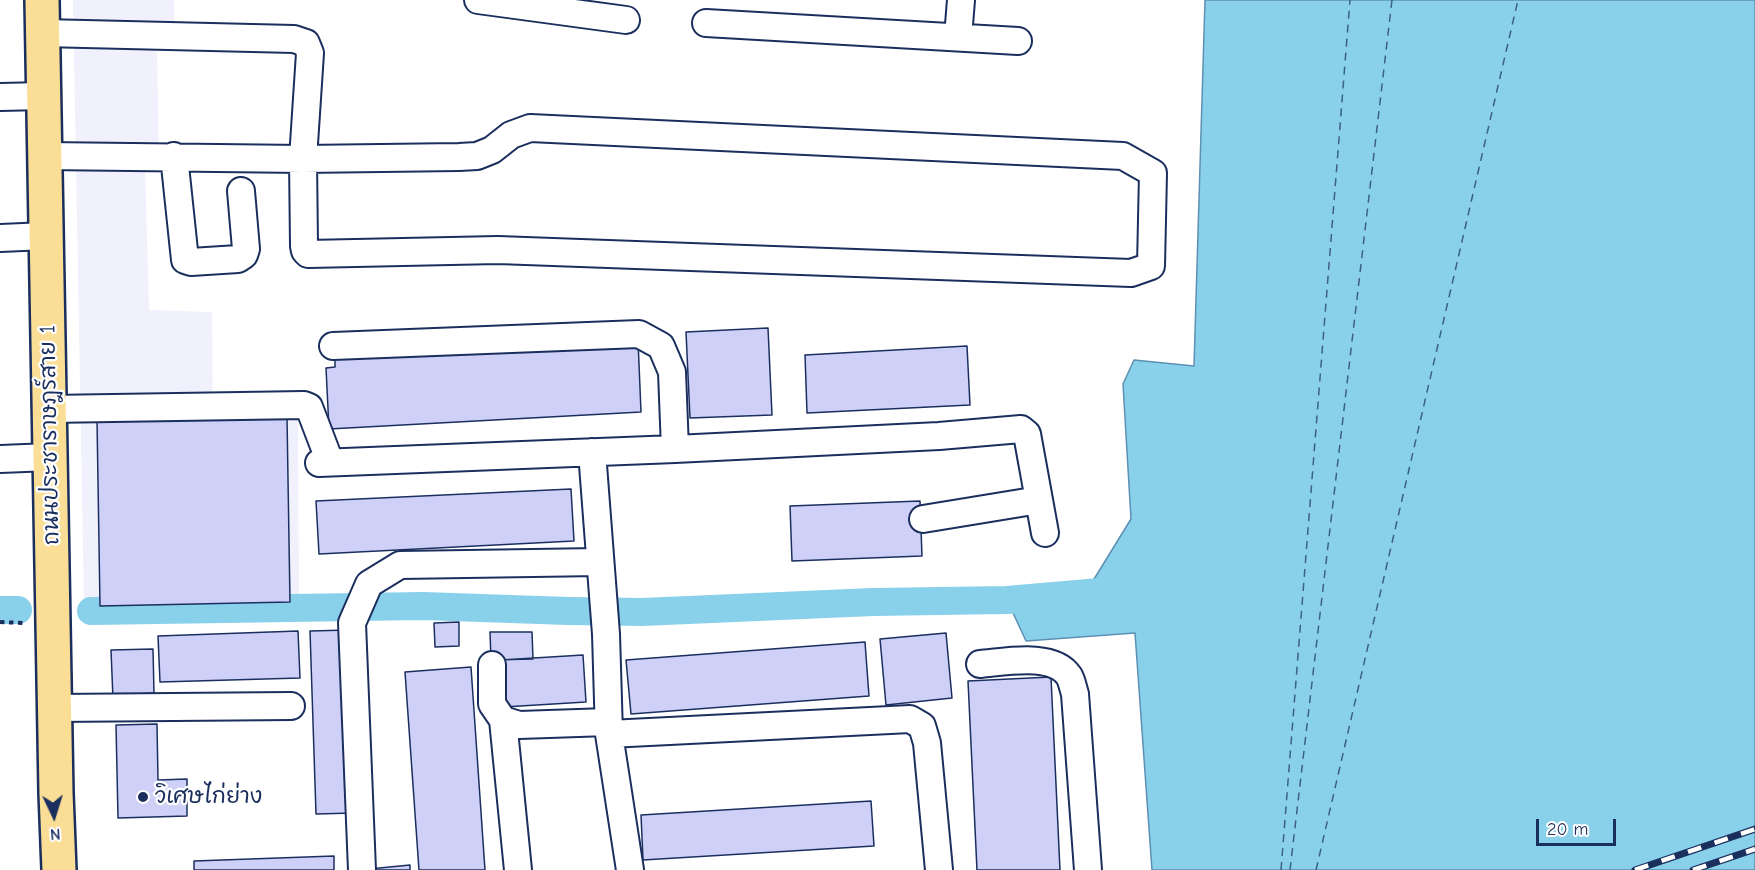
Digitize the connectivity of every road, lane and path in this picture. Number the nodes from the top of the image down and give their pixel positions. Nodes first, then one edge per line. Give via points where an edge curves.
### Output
1 (42, 0) edge
2 (478, 0) edge
3 (961, 0) edge
4 (626, 20) dead end
5 (706, 23) dead end
6 (43, 33) junction
7 (958, 38) junction
8 (1018, 41) dead end
9 (44, 96) junction
10 (0, 97) edge
11 (45, 156) junction
12 (174, 156) junction
13 (303, 159) junction
14 (241, 191) dead end
15 (46, 236) junction
16 (0, 238) edge
17 (333, 346) dead end
18 (49, 409) junction
19 (675, 449) junction
20 (592, 452) junction
21 (50, 457) junction
22 (0, 459) edge
23 (1039, 500) junction
24 (923, 519) dead end
25 (1045, 533) dead end
26 (600, 562) junction
27 (980, 664) dead end
28 (492, 665) dead end
29 (291, 706) dead end
30 (55, 708) junction
31 (503, 720) junction
32 (609, 728) junction
33 (60, 870) edge
34 (362, 870) edge
35 (518, 870) edge
36 (630, 870) edge
37 (939, 870) edge
38 (1088, 870) edge

1 - 6 main road, ถนนประชาราษฎร์สาย 1
2 - 4 street
3 - 7 street
5 - 7 street
6 - 9 main road, ถนนประชาราษฎร์สาย 1
6 - 13 street via 294,39 306,43 310,53
7 - 8 street
9 - 10 street
9 - 11 main road, ถนนประชาราษฎร์สาย 1
11 - 12 street
11 - 15 main road, ถนนประชาราษฎร์สาย 1
12 - 13 street
12 - 14 street via 185,260 238,259 244,255
13 - 13 street via 477,156 530,128 1123,156 1153,173 1151,266 1131,273 498,250 308,254 304,246
15 - 16 street
15 - 18 main road, ถนนประชาราษฎร์สาย 1
17 - 19 street via 639,334 661,346 672,372
18 - 20 street via 304,405 309,407 324,463
18 - 21 main road, ถนนประชาราษฎร์สาย 1
19 - 20 street
19 - 23 street via 1021,429 1027,434
20 - 26 street
21 - 22 street
21 - 30 main road, ถนนประชาราษฎร์สาย 1
23 - 24 street
23 - 25 street
26 - 32 street
26 - 34 street via 400,565 369,584 352,623
27 - 38 street via 1042,661 1060,667 1070,677 1075,694
28 - 31 street via 492,704
29 - 30 street
30 - 33 main road, ถนนประชาราษฎร์สาย 1
31 - 32 street via 519,725
31 - 35 street
32 - 36 street
32 - 37 street via 910,719 922,726 927,743

